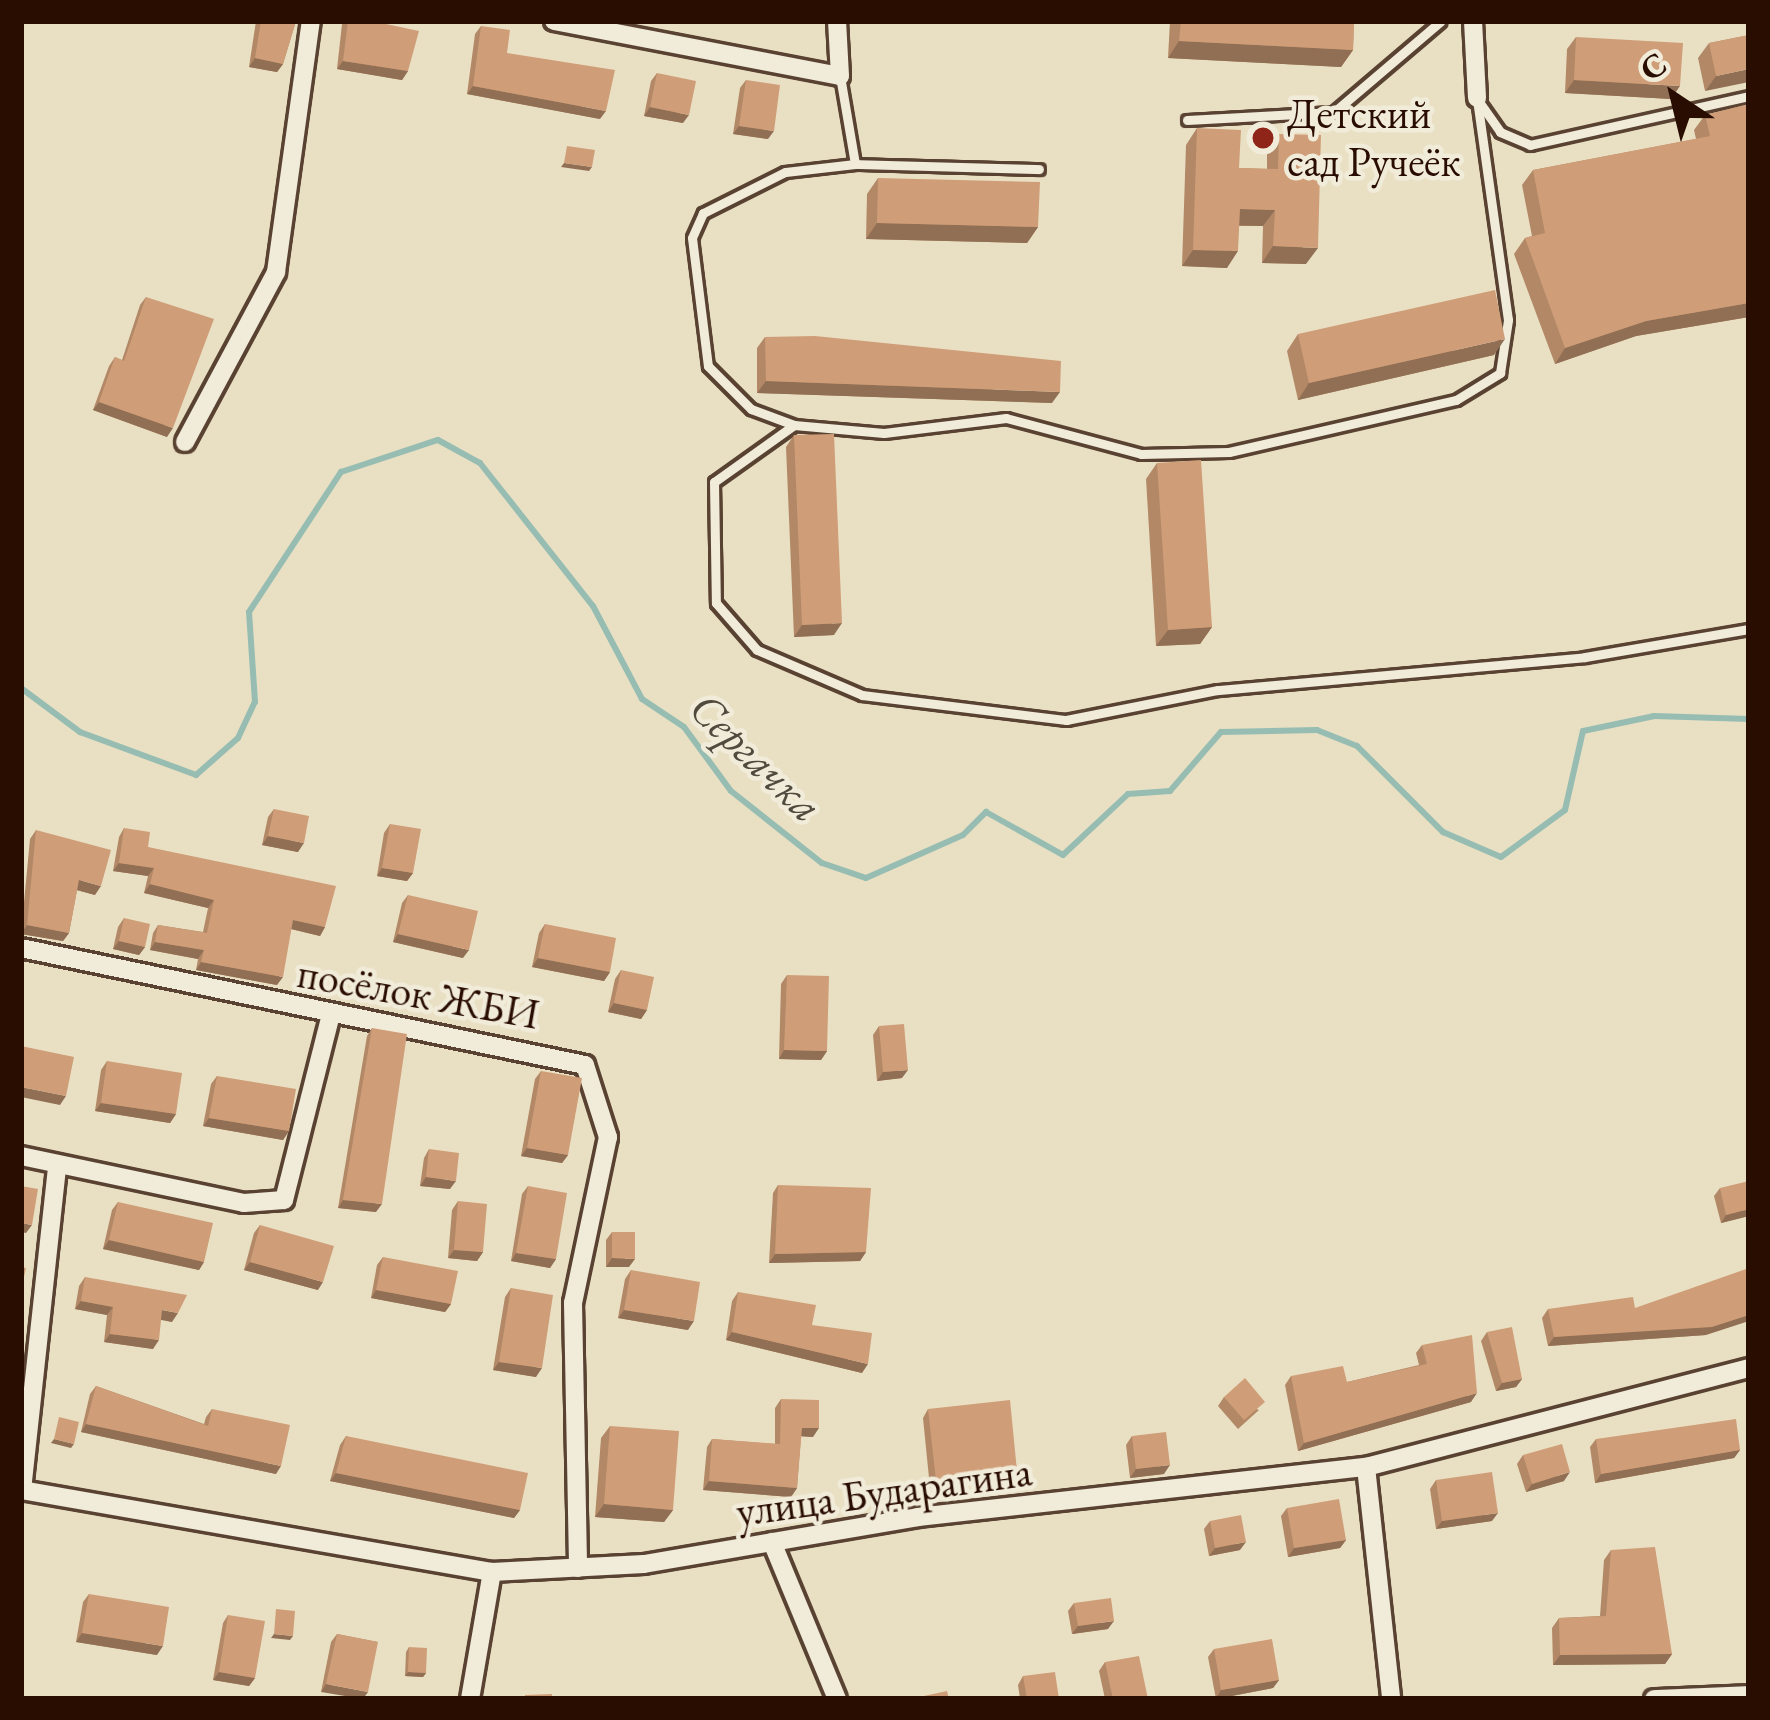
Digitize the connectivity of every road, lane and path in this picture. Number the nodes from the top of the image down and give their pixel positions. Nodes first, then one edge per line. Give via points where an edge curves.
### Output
1 (310, 21) edge
2 (554, 21) edge
3 (837, 21) edge
4 (1441, 21) edge
5 (1473, 21) edge
6 (840, 76) junction
7 (1749, 96) edge
8 (1477, 98) junction
9 (1186, 120) dead end
10 (855, 164) junction
11 (1039, 170) dead end
12 (794, 425) junction
13 (185, 442) dead end
14 (1749, 628) edge
15 (21, 948) edge
16 (330, 1018) junction
17 (21, 1156) edge
18 (57, 1170) junction
19 (1749, 1368) edge
20 (1366, 1468) junction
21 (22, 1490) edge
22 (772, 1542) junction
23 (578, 1568) junction
24 (492, 1572) junction
25 (1749, 1695) edge
26 (470, 1699) edge
27 (837, 1699) edge
28 (1390, 1699) edge
29 (1654, 1699) edge

1 - 13 street via 276,272
2 - 6 street
3 - 6 street
4 - 9 lane via 1334,112
5 - 8 street
6 - 10 lane
7 - 8 lane via 1530,145 1500,132
8 - 12 lane via 1508,320 1500,373 1456,400 1229,452 1141,454 1006,418 884,433
10 - 11 lane
10 - 12 lane via 738,192 703,213 692,238 708,366 751,409
12 - 14 lane via 714,482 716,603 757,650 862,695 1066,720 1218,690 1585,657
15 - 16 street, посёлок ЖБИ
16 - 18 street via 284,1200
16 - 23 street, посёлок ЖБИ via 499,1038 585,1065 608,1137 573,1304
17 - 18 street
18 - 21 street, улица Бударагина
19 - 20 street, улица Бударагина
20 - 22 street, улица Бударагина
20 - 28 street
21 - 24 street, улица Бударагина
22 - 23 street, улица Бударагина
22 - 27 street
23 - 24 street, улица Бударагина
24 - 26 street
25 - 29 street

